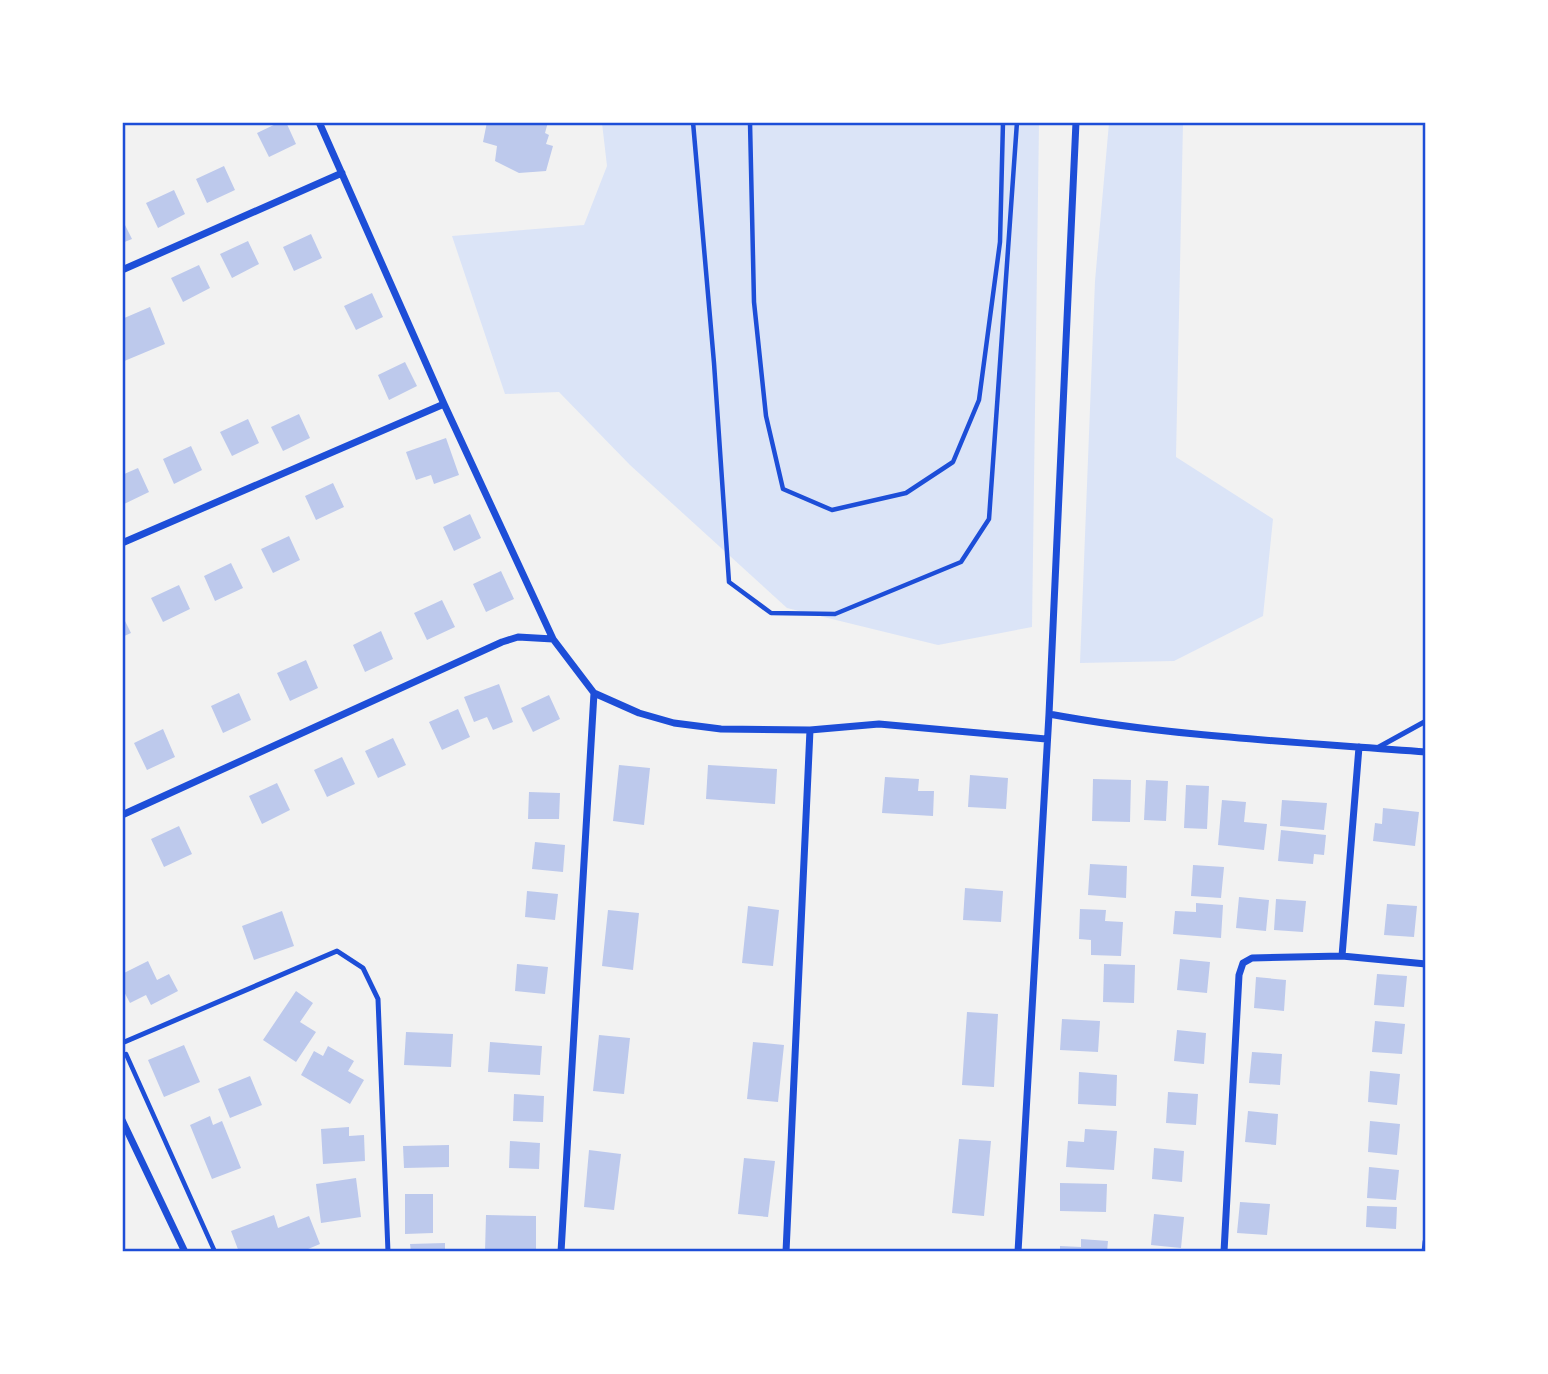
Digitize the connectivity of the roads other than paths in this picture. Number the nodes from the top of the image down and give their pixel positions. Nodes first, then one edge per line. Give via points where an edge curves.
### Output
1 (319, 122) edge
2 (1076, 122) edge
3 (342, 173) junction
4 (122, 270) edge
5 (444, 404) junction
6 (122, 543) edge
7 (553, 639) junction
8 (594, 693) junction
9 (1048, 714) junction
10 (1426, 721) edge
11 (810, 730) junction
12 (1046, 739) junction
13 (1359, 747) junction
14 (1377, 748) junction
15 (1426, 752) edge
16 (122, 815) edge
17 (1342, 956) junction
18 (1426, 964) edge
19 (122, 1045) edge
20 (122, 1120) edge
21 (1426, 1242) edge
22 (185, 1251) edge
23 (388, 1251) edge
24 (561, 1251) edge
25 (786, 1251) edge
26 (1018, 1251) edge
27 (1224, 1251) edge
28 (1425, 1251) edge

1 - 3 street
2 - 9 street
3 - 4 street
3 - 5 street
5 - 6 street
5 - 7 street
7 - 8 street
7 - 16 street via 518,637 502,642
8 - 11 street via 674,723 721,729
8 - 24 street
9 - 12 street
9 - 13 street via 1260,741
10 - 14 lane
11 - 12 street via 879,724
11 - 25 street
12 - 26 street
13 - 14 street
13 - 17 street
14 - 15 street
17 - 18 street
17 - 27 street via 1252,958 1243,963
19 - 23 lane via 337,951 363,968 378,999
20 - 22 street
21 - 28 street

